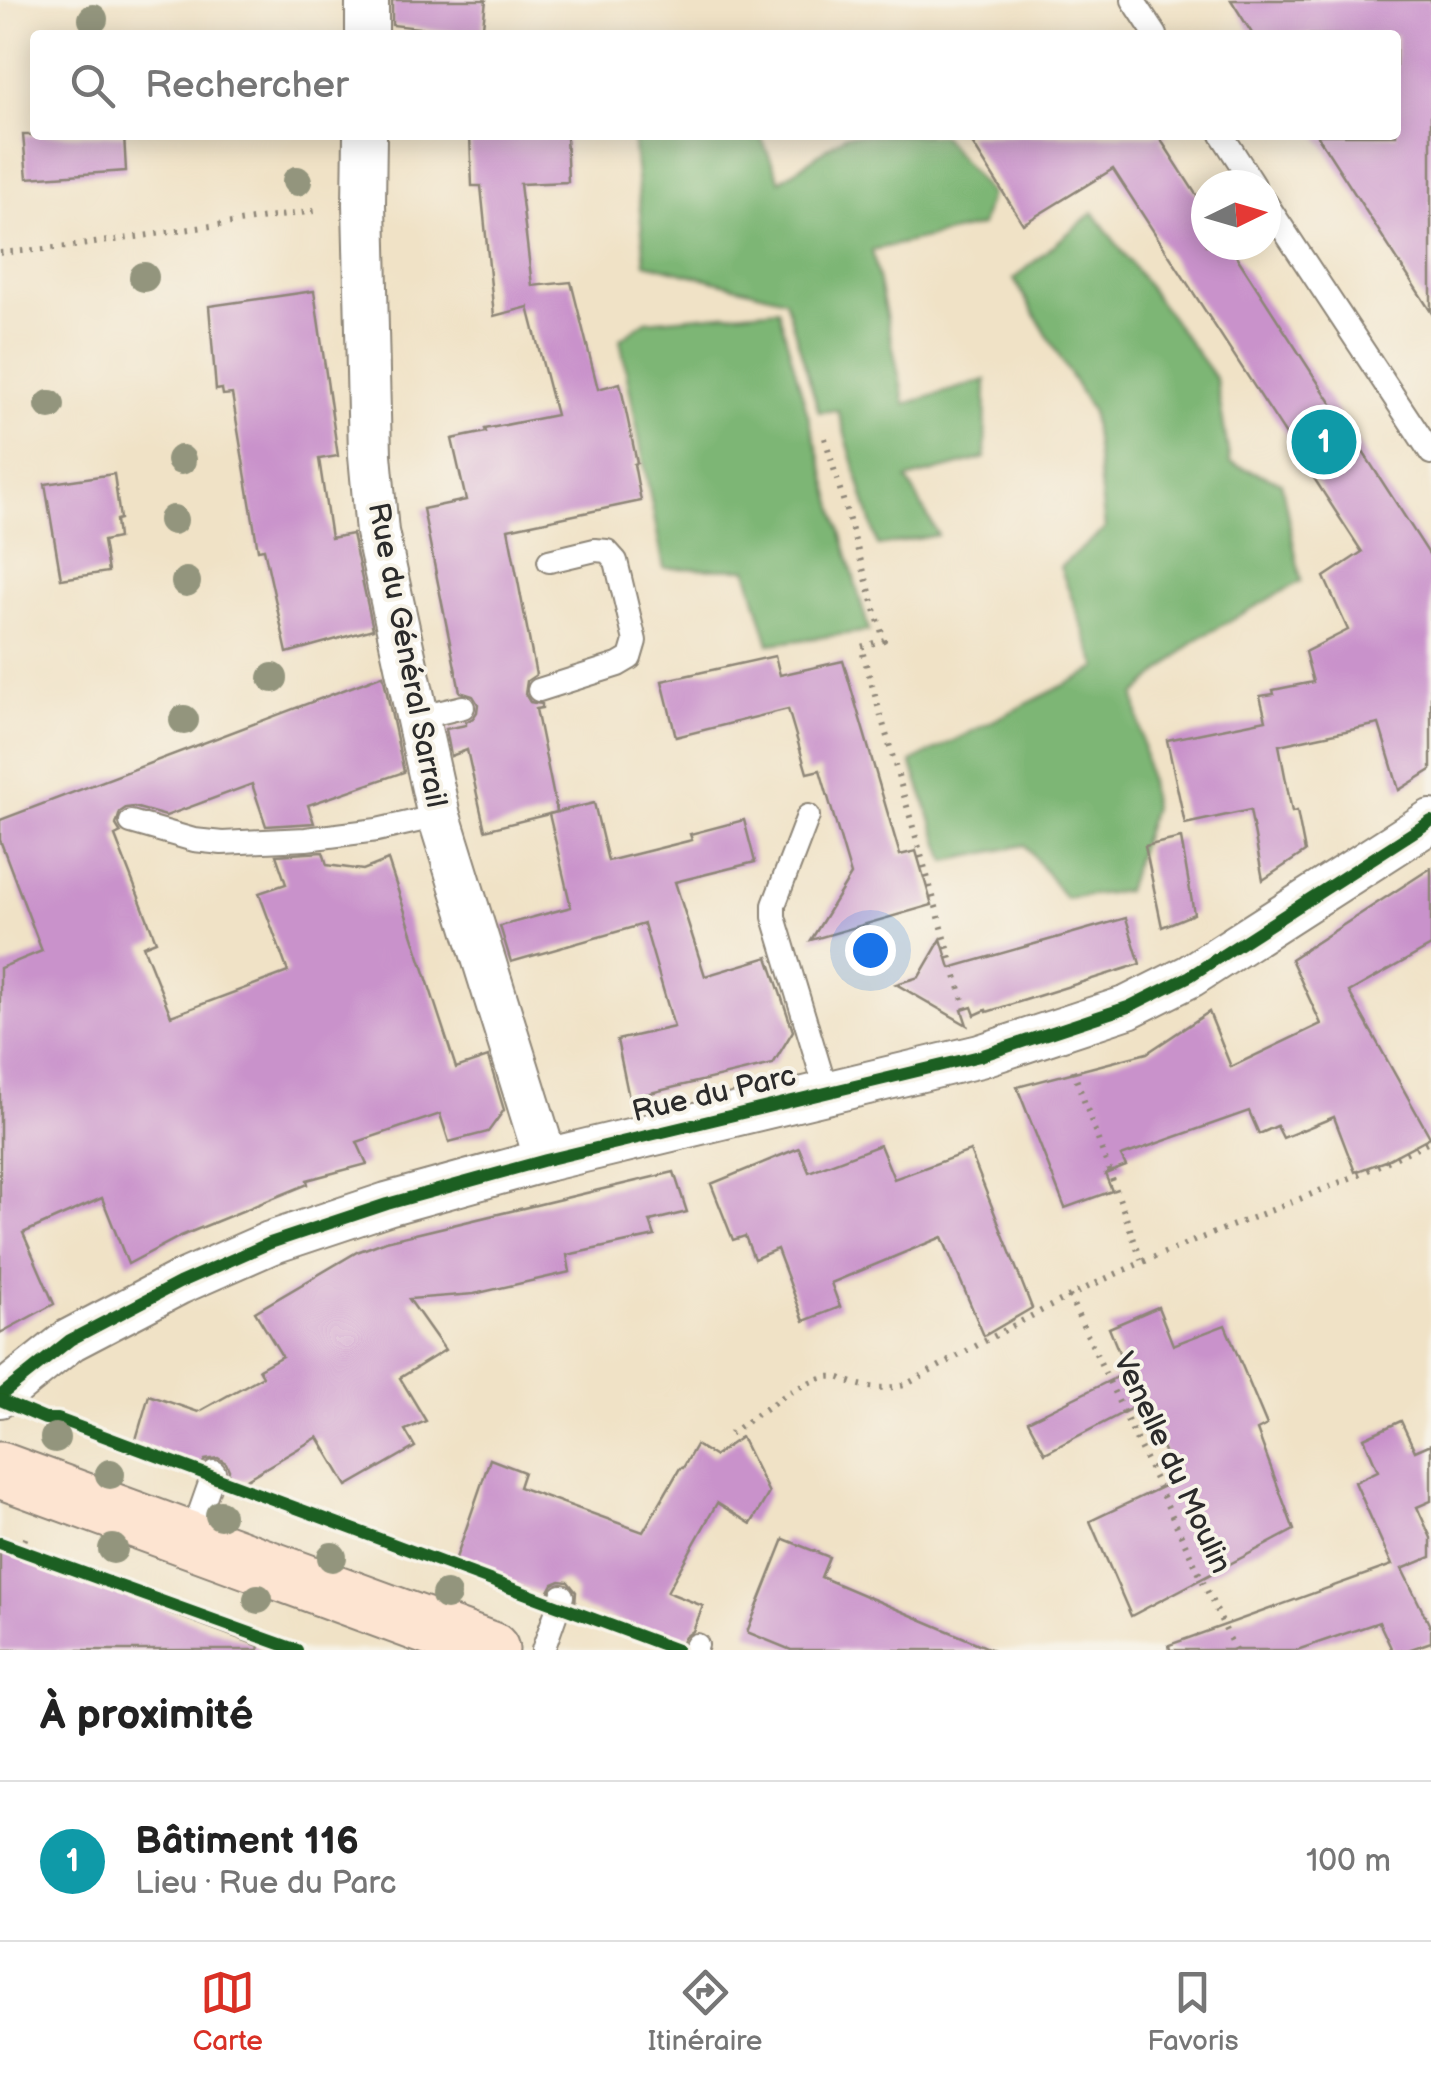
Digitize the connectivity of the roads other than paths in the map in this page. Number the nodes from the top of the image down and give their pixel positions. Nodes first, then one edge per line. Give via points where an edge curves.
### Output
1 (368, 0) edge
2 (1133, 0) edge
3 (367, 30) edge
4 (1153, 30) edge
5 (365, 140) edge
6 (1225, 140) edge
7 (1244, 170) edge
8 (1281, 225) edge
9 (1431, 453) edge
10 (548, 561) dead end
11 (538, 690) dead end
12 (462, 707) dead end
13 (417, 718) junction
14 (439, 816) junction
15 (808, 816) dead end
16 (1431, 821) edge
17 (131, 822) dead end
18 (827, 1093) junction
19 (546, 1160) junction
20 (0, 1396) edge
21 (0, 1470) edge
22 (214, 1472) dead end
23 (190, 1540) junction
24 (562, 1596) dead end
25 (491, 1650) edge
26 (543, 1650) edge

1 - 3 street
2 - 4 lane
5 - 13 street, Rue du Général Sarrail via 376,532
6 - 7 lane
8 - 9 lane
10 - 11 lane via 607,551 616,561 635,641 630,658 618,665
12 - 13 lane
13 - 14 street, Rue du Général Sarrail
14 - 17 lane via 306,839 222,843
14 - 19 street, Rue du Général Sarrail
15 - 18 lane via 774,917
16 - 18 street, Rue du Parc via 1190,976 1128,1007 980,1056
18 - 19 street, Rue du Parc
19 - 20 street, Rue du Parc via 270,1243 70,1340
21 - 23 main road
22 - 23 lane
23 - 25 main road
24 - 26 lane

